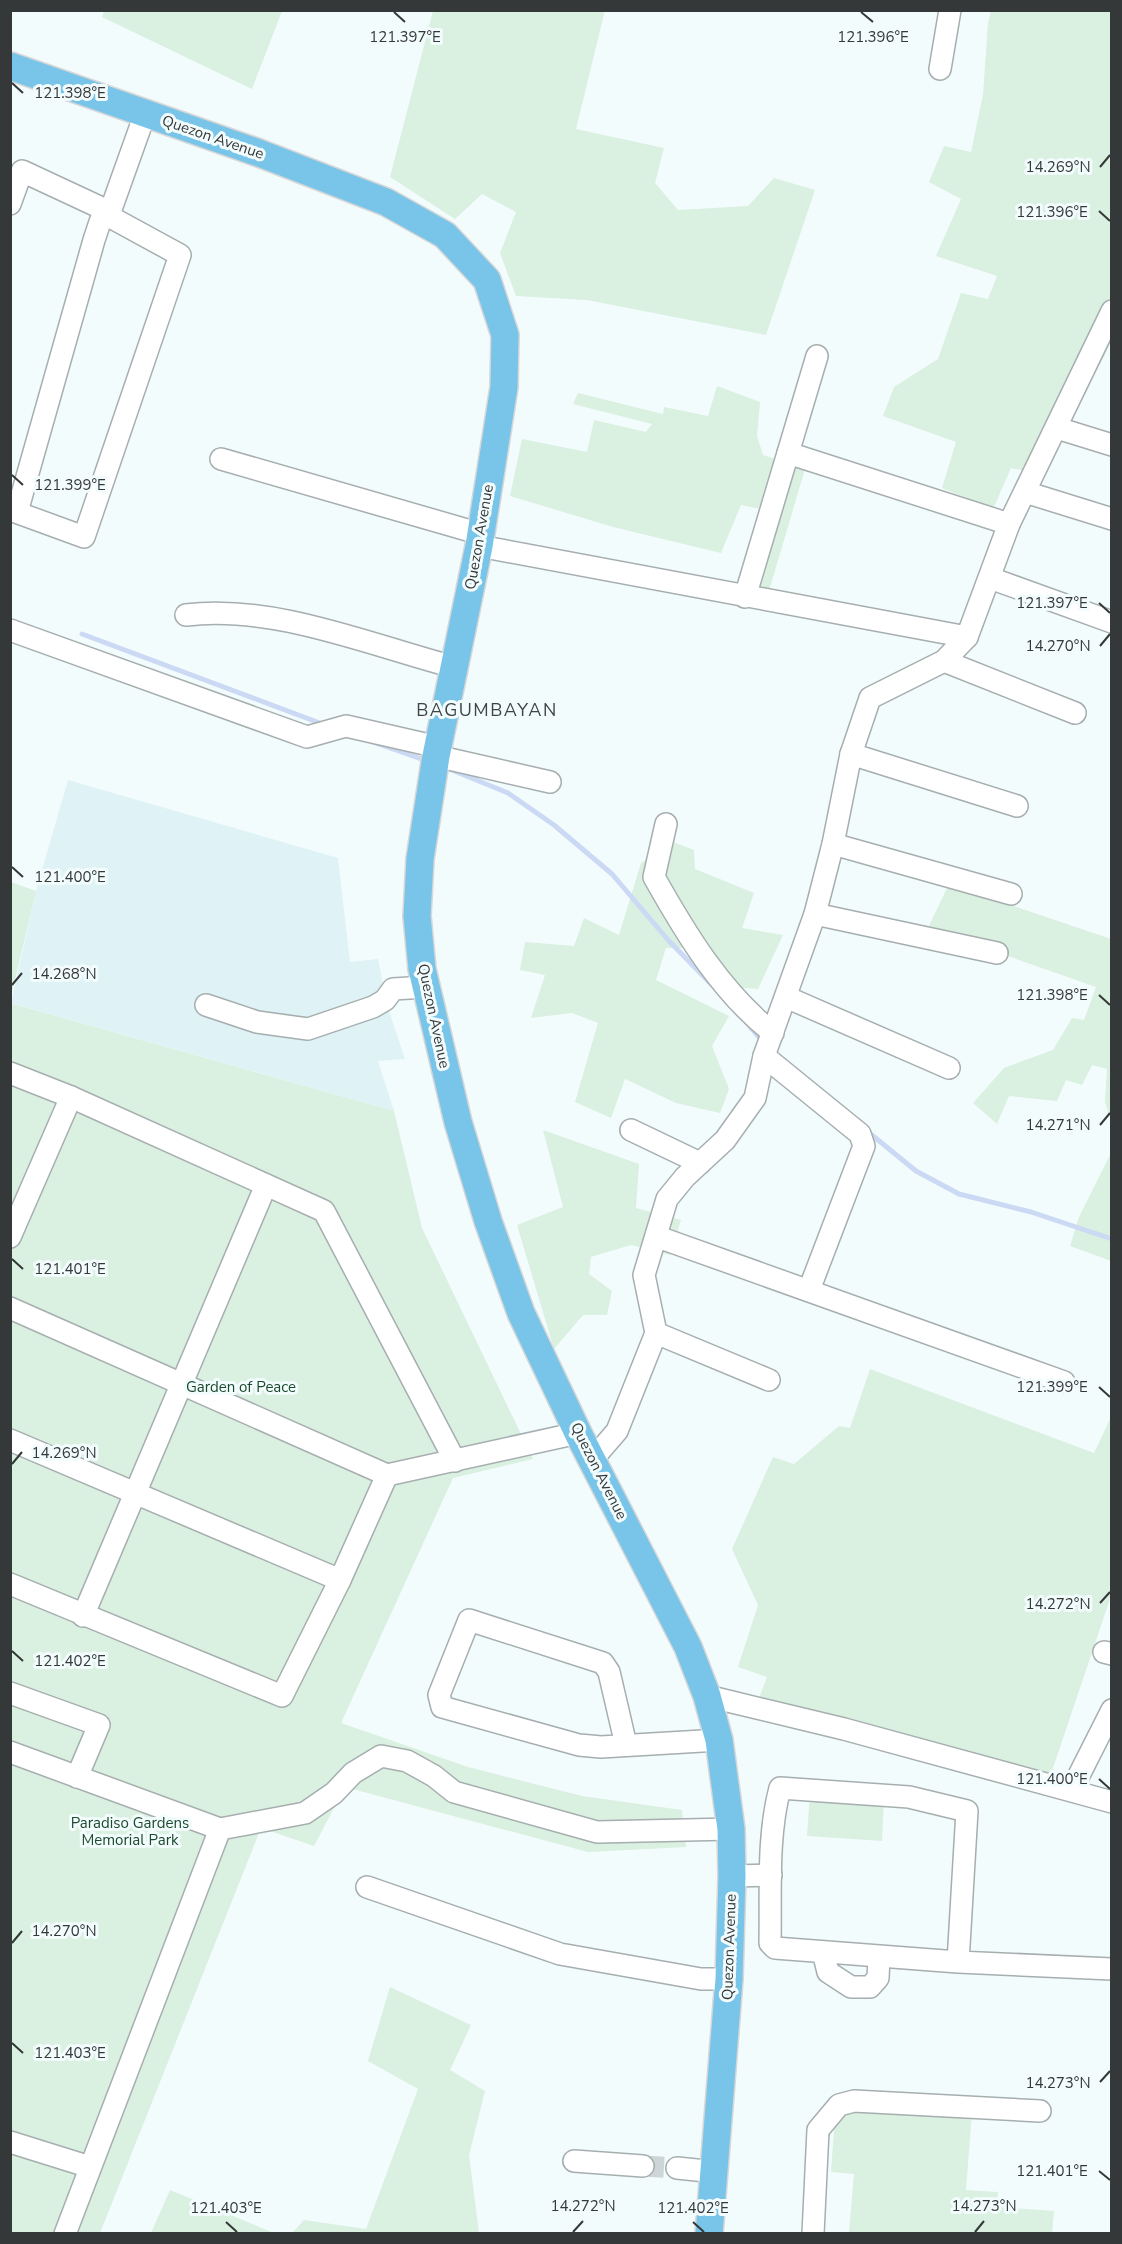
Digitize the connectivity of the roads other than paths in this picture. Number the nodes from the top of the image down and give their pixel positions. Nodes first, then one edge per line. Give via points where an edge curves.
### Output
1 (950, 10) edge
2 (10, 66) edge
3 (940, 69) dead end
4 (146, 114) junction
5 (10, 204) edge
6 (106, 213) junction
7 (1112, 311) edge
8 (817, 356) dead end
9 (1057, 428) junction
10 (1112, 445) edge
11 (788, 453) junction
12 (221, 459) dead end
13 (1025, 492) junction
14 (14, 511) edge
15 (1112, 519) edge
16 (1009, 524) junction
17 (480, 540) junction
18 (990, 578) junction
19 (745, 597) junction
20 (186, 615) dead end
21 (1112, 622) edge
22 (10, 630) edge
23 (967, 637) junction
24 (944, 661) junction
25 (454, 667) junction
26 (1075, 713) dead end
27 (437, 751) junction
28 (851, 754) junction
29 (550, 782) dead end
30 (1017, 806) dead end
31 (666, 824) dead end
32 (833, 844) junction
33 (1011, 894) dead end
34 (815, 914) junction
35 (997, 953) dead end
36 (426, 987) junction
37 (786, 997) junction
38 (206, 1005) dead end
39 (773, 1033) junction
40 (764, 1056) junction
41 (950, 1068) dead end
42 (10, 1073) edge
43 (71, 1097) junction
44 (631, 1130) dead end
45 (700, 1163) junction
46 (266, 1185) junction
47 (10, 1237) edge
48 (658, 1237) junction
49 (809, 1290) junction
50 (10, 1308) edge
51 (656, 1332) junction
52 (769, 1380) dead end
53 (1064, 1382) dead end
54 (181, 1384) junction
55 (578, 1433) junction
56 (10, 1440) edge
57 (592, 1460) junction
58 (455, 1461) junction
59 (387, 1475) junction
60 (135, 1492) junction
61 (340, 1580) junction
62 (10, 1584) edge
63 (83, 1616) junction
64 (10, 1693) edge
65 (707, 1695) junction
66 (1112, 1710) edge
67 (719, 1740) junction
68 (626, 1745) junction
69 (10, 1752) edge
70 (77, 1777) junction
71 (1072, 1789) junction
72 (1112, 1802) edge
73 (220, 1829) junction
74 (731, 1829) junction
75 (771, 1875) junction
76 (732, 1876) junction
77 (367, 1887) dead end
78 (823, 1952) junction
79 (879, 1957) junction
80 (958, 1962) junction
81 (1112, 1969) edge
82 (729, 1980) junction
83 (1040, 2111) dead end
84 (10, 2142) edge
85 (574, 2161) dead end
86 (643, 2166) tunnel mouth
87 (90, 2167) junction
88 (677, 2168) tunnel mouth
89 (716, 2172) junction
90 (65, 2234) edge
91 (709, 2234) edge
92 (813, 2234) edge

1 - 3 street
2 - 4 main road, Quezon Avenue
4 - 6 street
4 - 17 main road, Quezon Avenue via 386,202 445,235 487,280 505,335 505,356 504,387
5 - 6 street via 22,171
6 - 14 street
6 - 14 street via 180,255 84,537
7 - 9 street
8 - 11 street
9 - 10 street
9 - 13 street
11 - 16 street
11 - 19 street
12 - 17 street
13 - 15 street
13 - 16 street
16 - 18 street
17 - 19 street
17 - 25 main road, Quezon Avenue
18 - 21 street
18 - 23 street
19 - 23 street
20 - 25 street via 246,613
22 - 27 street via 307,737 346,726
23 - 24 street
24 - 26 street
24 - 28 street via 870,698
25 - 27 main road, Quezon Avenue
27 - 29 street
27 - 36 main road, Quezon Avenue via 420,859 417,915
28 - 30 street
28 - 32 street
31 - 39 street via 654,877 718,978 746,1012
32 - 33 street
32 - 34 street
34 - 35 street
34 - 37 street
36 - 38 street via 393,989 373,1007 308,1029 257,1022
36 - 55 main road, Quezon Avenue via 458,1122 488,1221 521,1313
37 - 39 street
37 - 41 street
39 - 40 street
40 - 45 street via 755,1098 725,1140
40 - 49 street via 860,1134 864,1146
42 - 43 street
43 - 46 street
43 - 47 street
44 - 45 street
45 - 48 street via 668,1199
46 - 54 street
46 - 58 street via 324,1211
48 - 49 street
48 - 51 street via 644,1275
49 - 53 street
50 - 54 street
51 - 52 street
51 - 57 street via 617,1431
54 - 59 street
54 - 60 street
55 - 57 main road, Quezon Avenue
55 - 58 street
56 - 60 street
57 - 65 main road, Quezon Avenue via 688,1647
58 - 59 street
59 - 61 street
60 - 61 street
60 - 63 street
61 - 63 street via 282,1696
62 - 63 street
64 - 70 street via 99,1725
65 - 67 main road, Quezon Avenue
65 - 71 street
66 - 71 street
67 - 68 street
67 - 74 main road, Quezon Avenue
68 - 68 street via 579,1745 442,1707 439,1695 469,1620 603,1663 609,1672
69 - 70 street
70 - 73 street
71 - 72 street
73 - 74 street via 305,1813 334,1793 353,1773 381,1756 407,1761 454,1792 597,1832
73 - 87 street
74 - 76 main road, Quezon Avenue
75 - 76 street
75 - 78 street via 770,1943 775,1948
75 - 80 street via 780,1788 909,1797 967,1811
76 - 82 main road, Quezon Avenue
77 - 82 street via 560,1954 701,1979
78 - 79 street
78 - 79 street via 828,1972 851,1987 870,1987 878,1978
79 - 80 street
80 - 81 street
82 - 89 main road, Quezon Avenue
83 - 92 street via 854,2101 839,2105 818,2130
84 - 87 street
85 - 86 street
87 - 90 street
88 - 89 street
89 - 91 main road, Quezon Avenue

